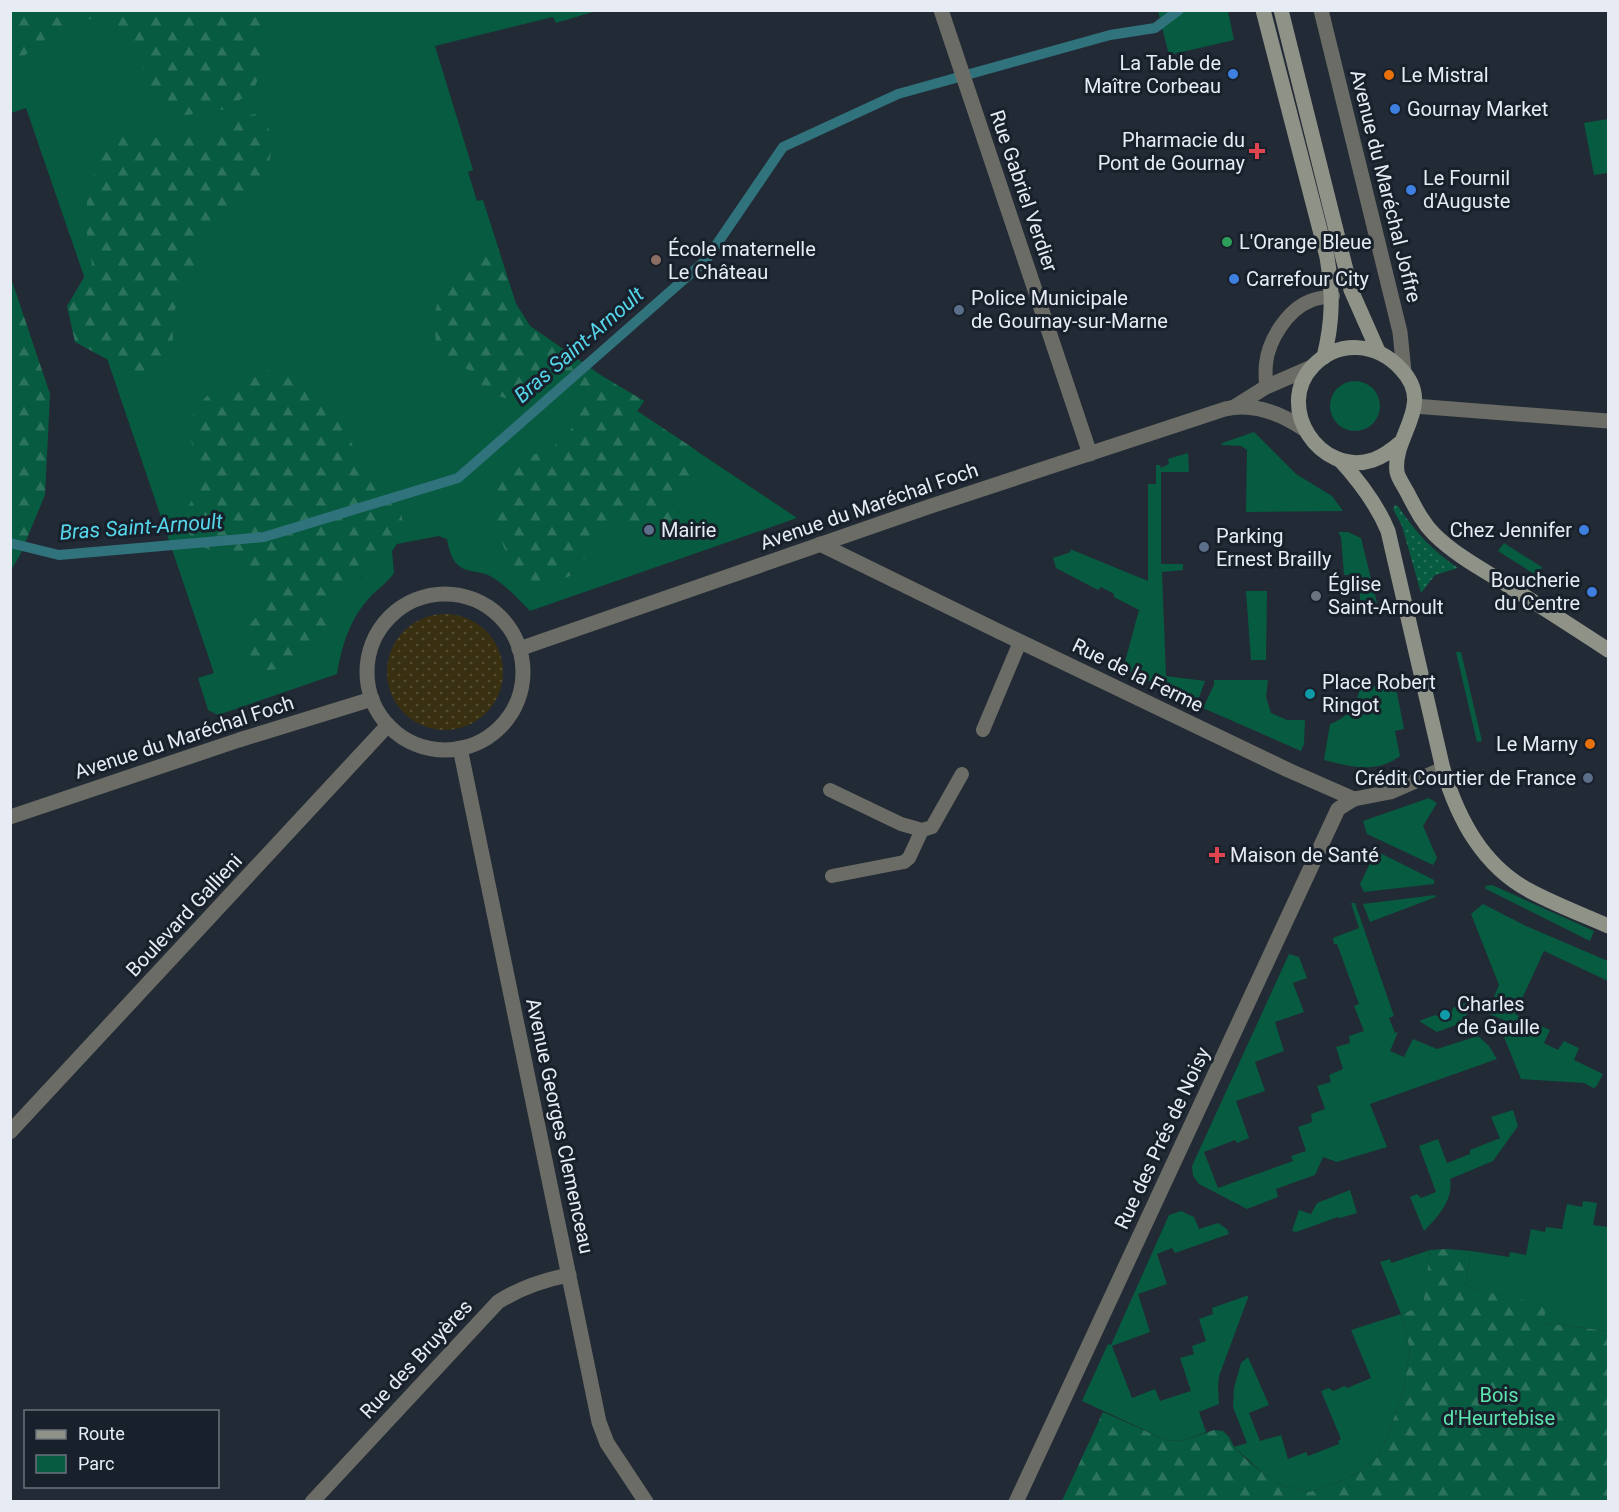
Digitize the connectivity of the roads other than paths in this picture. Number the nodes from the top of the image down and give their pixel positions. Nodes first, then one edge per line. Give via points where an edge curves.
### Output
1 (941, 10) edge
2 (1263, 10) edge
3 (1281, 10) edge
4 (1321, 10) edge
5 (1333, 296) junction
6 (1378, 351) junction
7 (1324, 357) junction
8 (1312, 367) junction
9 (1404, 372) junction
10 (1266, 387) junction
11 (1414, 406) junction
12 (1234, 407) junction
13 (1608, 421) edge
14 (1304, 429) junction
15 (1400, 442) junction
16 (1090, 454) junction
17 (1340, 460) junction
18 (820, 544) junction
19 (1020, 642) junction
20 (519, 649) junction
21 (1608, 650) edge
22 (372, 699) junction
23 (388, 725) junction
24 (982, 730) dead end
25 (460, 748) junction
26 (1443, 769) junction
27 (963, 774) dead end
28 (830, 790) dead end
29 (1354, 799) junction
30 (10, 817) edge
31 (922, 830) junction
32 (832, 876) dead end
33 (1608, 926) edge
34 (10, 1132) edge
35 (569, 1275) junction
36 (312, 1502) edge
37 (646, 1502) edge
38 (1016, 1502) edge

1 - 16 street, Rue Gabriel Verdier
2 - 5 main road via 1327,257
3 - 6 main road via 1352,290
4 - 9 street, Avenue du Maréchal Joffre via 1400,332
5 - 7 main road
5 - 10 lane via 1309,301 1282,326 1271,342
6 - 7 main road via 1360,347 1341,349
6 - 9 main road
7 - 8 main road
8 - 10 street, Avenue du Maréchal Foch
8 - 14 main road via 1299,396
9 - 11 main road, Avenue du Maréchal Joffre
10 - 12 street, Avenue du Maréchal Foch
11 - 13 street
11 - 15 main road
12 - 14 street, Avenue du Maréchal Foch via 1283,415
12 - 16 street, Avenue du Maréchal Foch
14 - 17 main road via 1325,453
15 - 17 main road via 1373,460
15 - 21 main road via 1397,472 1433,534
16 - 18 street, Avenue du Maréchal Foch
17 - 26 main road via 1372,500 1388,531
18 - 19 street, Rue de la Ferme
18 - 20 street, Avenue du Maréchal Foch
19 - 24 lane
19 - 29 street, Rue de la Ferme
20 - 22 street via 499,615 474,600 446,594 418,599 394,613 376,635 367,671
20 - 25 street via 522,681 512,712 490,736
22 - 23 street
22 - 30 street, Avenue du Maréchal Foch
23 - 25 street via 406,739 426,747
23 - 34 street, Boulevard Gallieni
25 - 35 street, Avenue Georges Clemenceau
26 - 29 street via 1390,792
26 - 33 main road via 1470,834 1502,872 1532,892
27 - 31 lane via 938,820
28 - 31 lane
29 - 38 street, Rue des Prés de Noisy via 1338,809 1330,825
31 - 32 lane via 904,862
35 - 36 street, Rue des Bruyères via 532,1284 498,1302
35 - 37 street, Avenue Georges Clemenceau via 599,1422 607,1443

